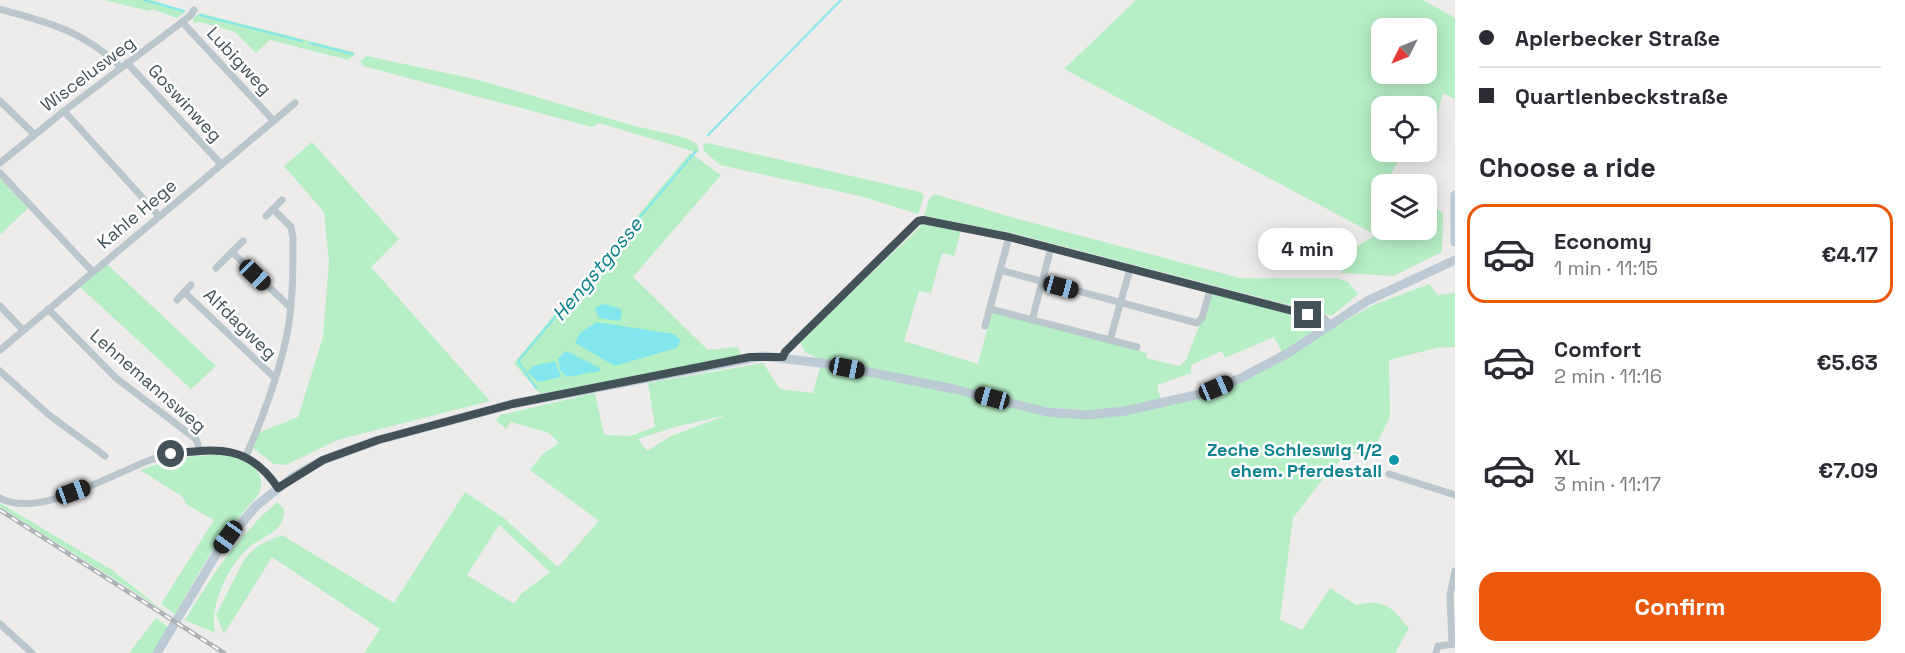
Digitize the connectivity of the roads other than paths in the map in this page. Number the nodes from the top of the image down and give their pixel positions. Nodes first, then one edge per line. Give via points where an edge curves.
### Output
1 (0, 9) edge
2 (194, 10) dead end
3 (182, 22) junction
4 (124, 65) junction
5 (0, 101) edge
6 (295, 103) dead end
7 (64, 111) junction
8 (273, 120) junction
9 (34, 134) junction
10 (0, 163) edge
11 (221, 164) junction
12 (0, 173) edge
13 (1455, 195) edge
14 (282, 200) dead end
15 (273, 209) junction
16 (159, 216) junction
17 (266, 216) dead end
18 (1009, 237) junction
19 (243, 241) dead end
20 (1455, 242) edge
21 (1051, 249) junction
22 (232, 252) junction
23 (1455, 260) edge
24 (216, 268) dead end
25 (1130, 269) junction
26 (1000, 270) junction
27 (92, 271) junction
28 (1042, 282) junction
29 (191, 285) dead end
30 (1210, 290) junction
31 (184, 292) junction
32 (177, 300) dead end
33 (1120, 303) junction
34 (0, 306) edge
35 (290, 307) junction
36 (48, 309) junction
37 (990, 309) junction
38 (1032, 320) junction
39 (1331, 325) junction
40 (985, 326) dead end
41 (23, 330) junction
42 (1110, 340) junction
43 (1137, 347) dead end
44 (0, 350) edge
45 (783, 357) junction
46 (0, 371) edge
47 (275, 378) junction
48 (200, 451) junction
49 (105, 456) dead end
50 (246, 456) junction
51 (1389, 474) dead end
52 (278, 488) junction
53 (1455, 495) edge
54 (0, 498) edge
55 (1455, 571) edge
56 (0, 624) edge
57 (1453, 644) edge
58 (32, 653) edge
59 (157, 653) edge
60 (1436, 653) edge

1 - 4 street, Goswinweg via 74,32
2 - 3 street, Wiscelusweg
3 - 4 street, Wiscelusweg
3 - 8 street, Lubigweg
4 - 7 street, Wiscelusweg
4 - 11 street, Goswinweg
5 - 9 street
6 - 8 street, Kahle Hege
7 - 9 street, Wiscelusweg
7 - 16 street
8 - 11 street, Kahle Hege
9 - 10 street, Wiscelusweg
11 - 16 street, Kahle Hege
12 - 27 street
13 - 20 main road
14 - 15 street
15 - 17 street
15 - 35 street via 291,227 293,238
16 - 27 street, Kahle Hege
18 - 21 street
18 - 26 street
18 - 45 street via 918,221
19 - 22 street
21 - 25 street
21 - 28 street
22 - 24 street
22 - 35 street
23 - 39 main road via 1367,301
25 - 30 street
25 - 33 street
26 - 28 street
26 - 37 street
27 - 36 street, Kahle Hege
28 - 33 street
28 - 38 street
29 - 31 street, Alfdagweg
30 - 33 street via 1197,323
30 - 39 street via 1323,318
31 - 32 street, Alfdagweg
31 - 47 street, Alfdagweg
33 - 42 street
34 - 41 street
35 - 47 street
36 - 41 street, Kahle Hege
36 - 48 street, Lehnemannsweg via 116,378 190,434
37 - 38 street
37 - 40 street
38 - 42 street
39 - 45 main road via 1264,366 1216,388 1155,406 1088,415 1047,412 954,389
41 - 44 street, Kahle Hege
42 - 43 street
45 - 52 main road via 750,357 512,404 339,453
46 - 49 street via 57,422
47 - 50 street
48 - 50 street
48 - 54 street via 155,459 73,492 29,504
50 - 52 street via 264,469
51 - 53 street
52 - 59 main road via 228,537
55 - 57 street via 1450,595
56 - 58 street
57 - 60 street via 1438,646

